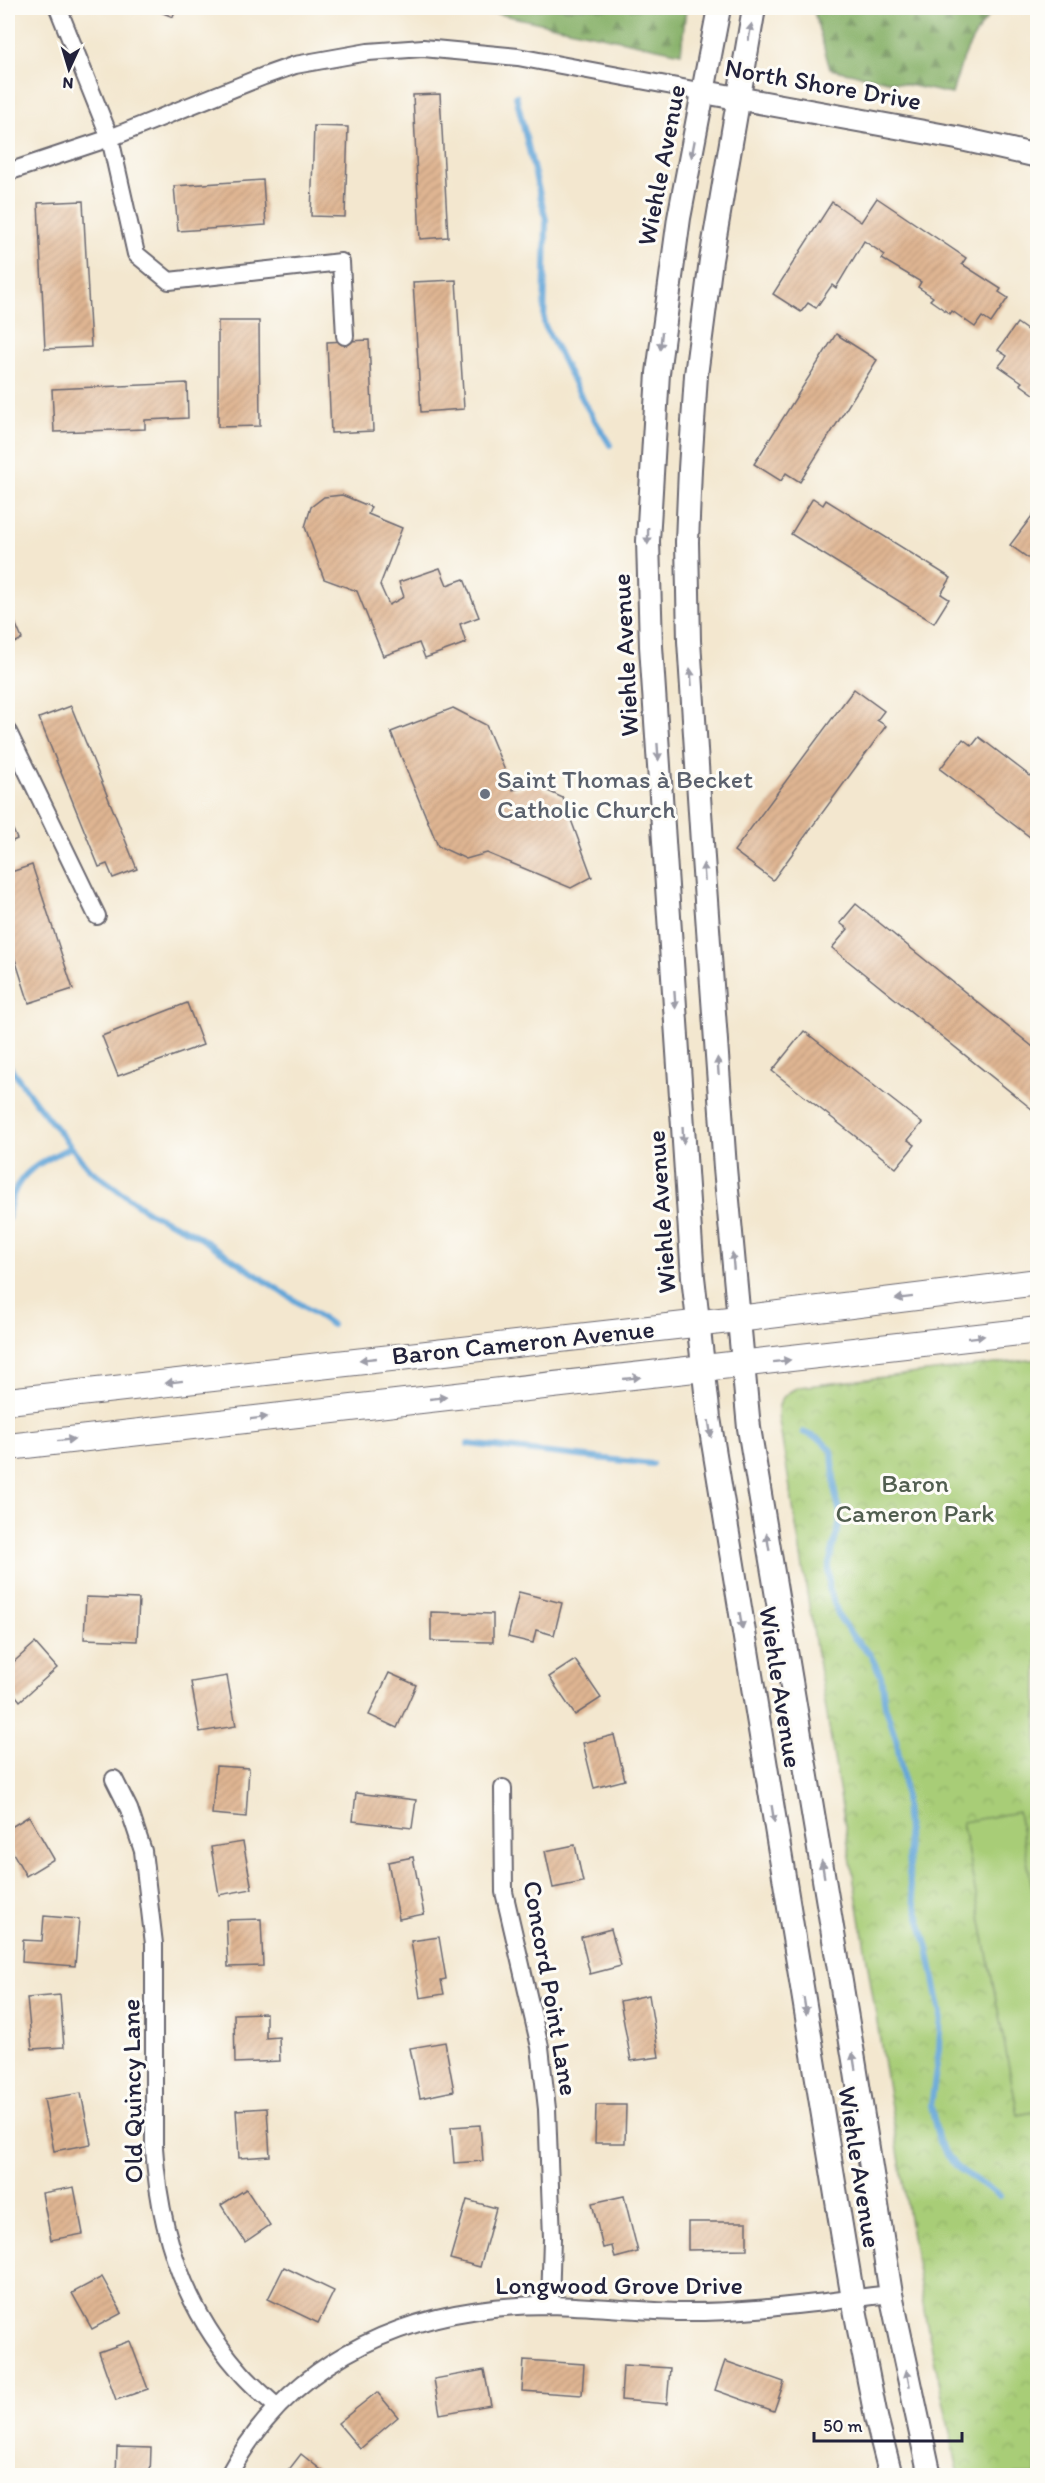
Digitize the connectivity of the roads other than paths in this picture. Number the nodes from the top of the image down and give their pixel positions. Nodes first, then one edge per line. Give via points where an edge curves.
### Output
1 (58, 8) edge
2 (719, 8) edge
3 (754, 8) edge
4 (704, 92) junction
5 (739, 98) junction
6 (110, 138) junction
7 (1038, 156) edge
8 (8, 172) edge
9 (345, 336) dead end
10 (8, 732) edge
11 (97, 916) dead end
12 (1038, 1282) edge
13 (738, 1319) junction
14 (698, 1323) junction
15 (1038, 1330) edge
16 (742, 1366) junction
17 (704, 1371) junction
18 (8, 1401) edge
19 (8, 1447) edge
20 (114, 1779) dead end
21 (502, 1788) dead end
22 (891, 2294) junction
23 (853, 2299) junction
24 (550, 2305) junction
25 (277, 2408) junction
26 (228, 2475) edge
27 (891, 2475) edge
28 (930, 2475) edge

1 - 6 street
2 - 4 main road, Wiehle Avenue
5 -> 3 main road, Wiehle Avenue
4 - 5 main road, North Shore Drive
4 - 6 street, North Shore Drive via 518,57 423,48 368,52 295,65
4 -> 14 main road, Wiehle Avenue via 679,218 663,328 648,541 651,646
5 - 7 main road, North Shore Drive
13 -> 5 main road, Wiehle Avenue via 689,641 687,542 700,341
6 - 8 street, North Shore Drive
6 - 9 street via 136,254 169,281 341,262
10 - 11 street
12 -> 13 main road, Baron Cameron Avenue
13 - 14 main road, Baron Cameron Avenue
13 - 16 main road, Wiehle Avenue
14 - 17 main road, Wiehle Avenue
14 -> 18 main road, Baron Cameron Avenue
16 -> 15 main road, Baron Cameron Avenue
16 - 17 main road, Baron Cameron Avenue
22 -> 16 main road, Wiehle Avenue
19 -> 17 main road, Baron Cameron Avenue
17 -> 23 main road, Wiehle Avenue
20 - 25 street, Old Quincy Lane via 132,1820 147,1872 154,1944 154,2147 165,2230 193,2305 213,2338
21 - 24 street, Concord Point Lane via 504,1892 540,2047 547,2109 552,2238
22 - 23 street, Longwood Grove Drive
28 -> 22 main road, Wiehle Avenue
23 - 24 street, Longwood Grove Drive via 741,2312
23 - 27 main road, Wiehle Avenue
24 - 25 street, Longwood Grove Drive via 483,2310 400,2327 330,2362
25 - 26 street, Longwood Grove Drive via 237,2457

